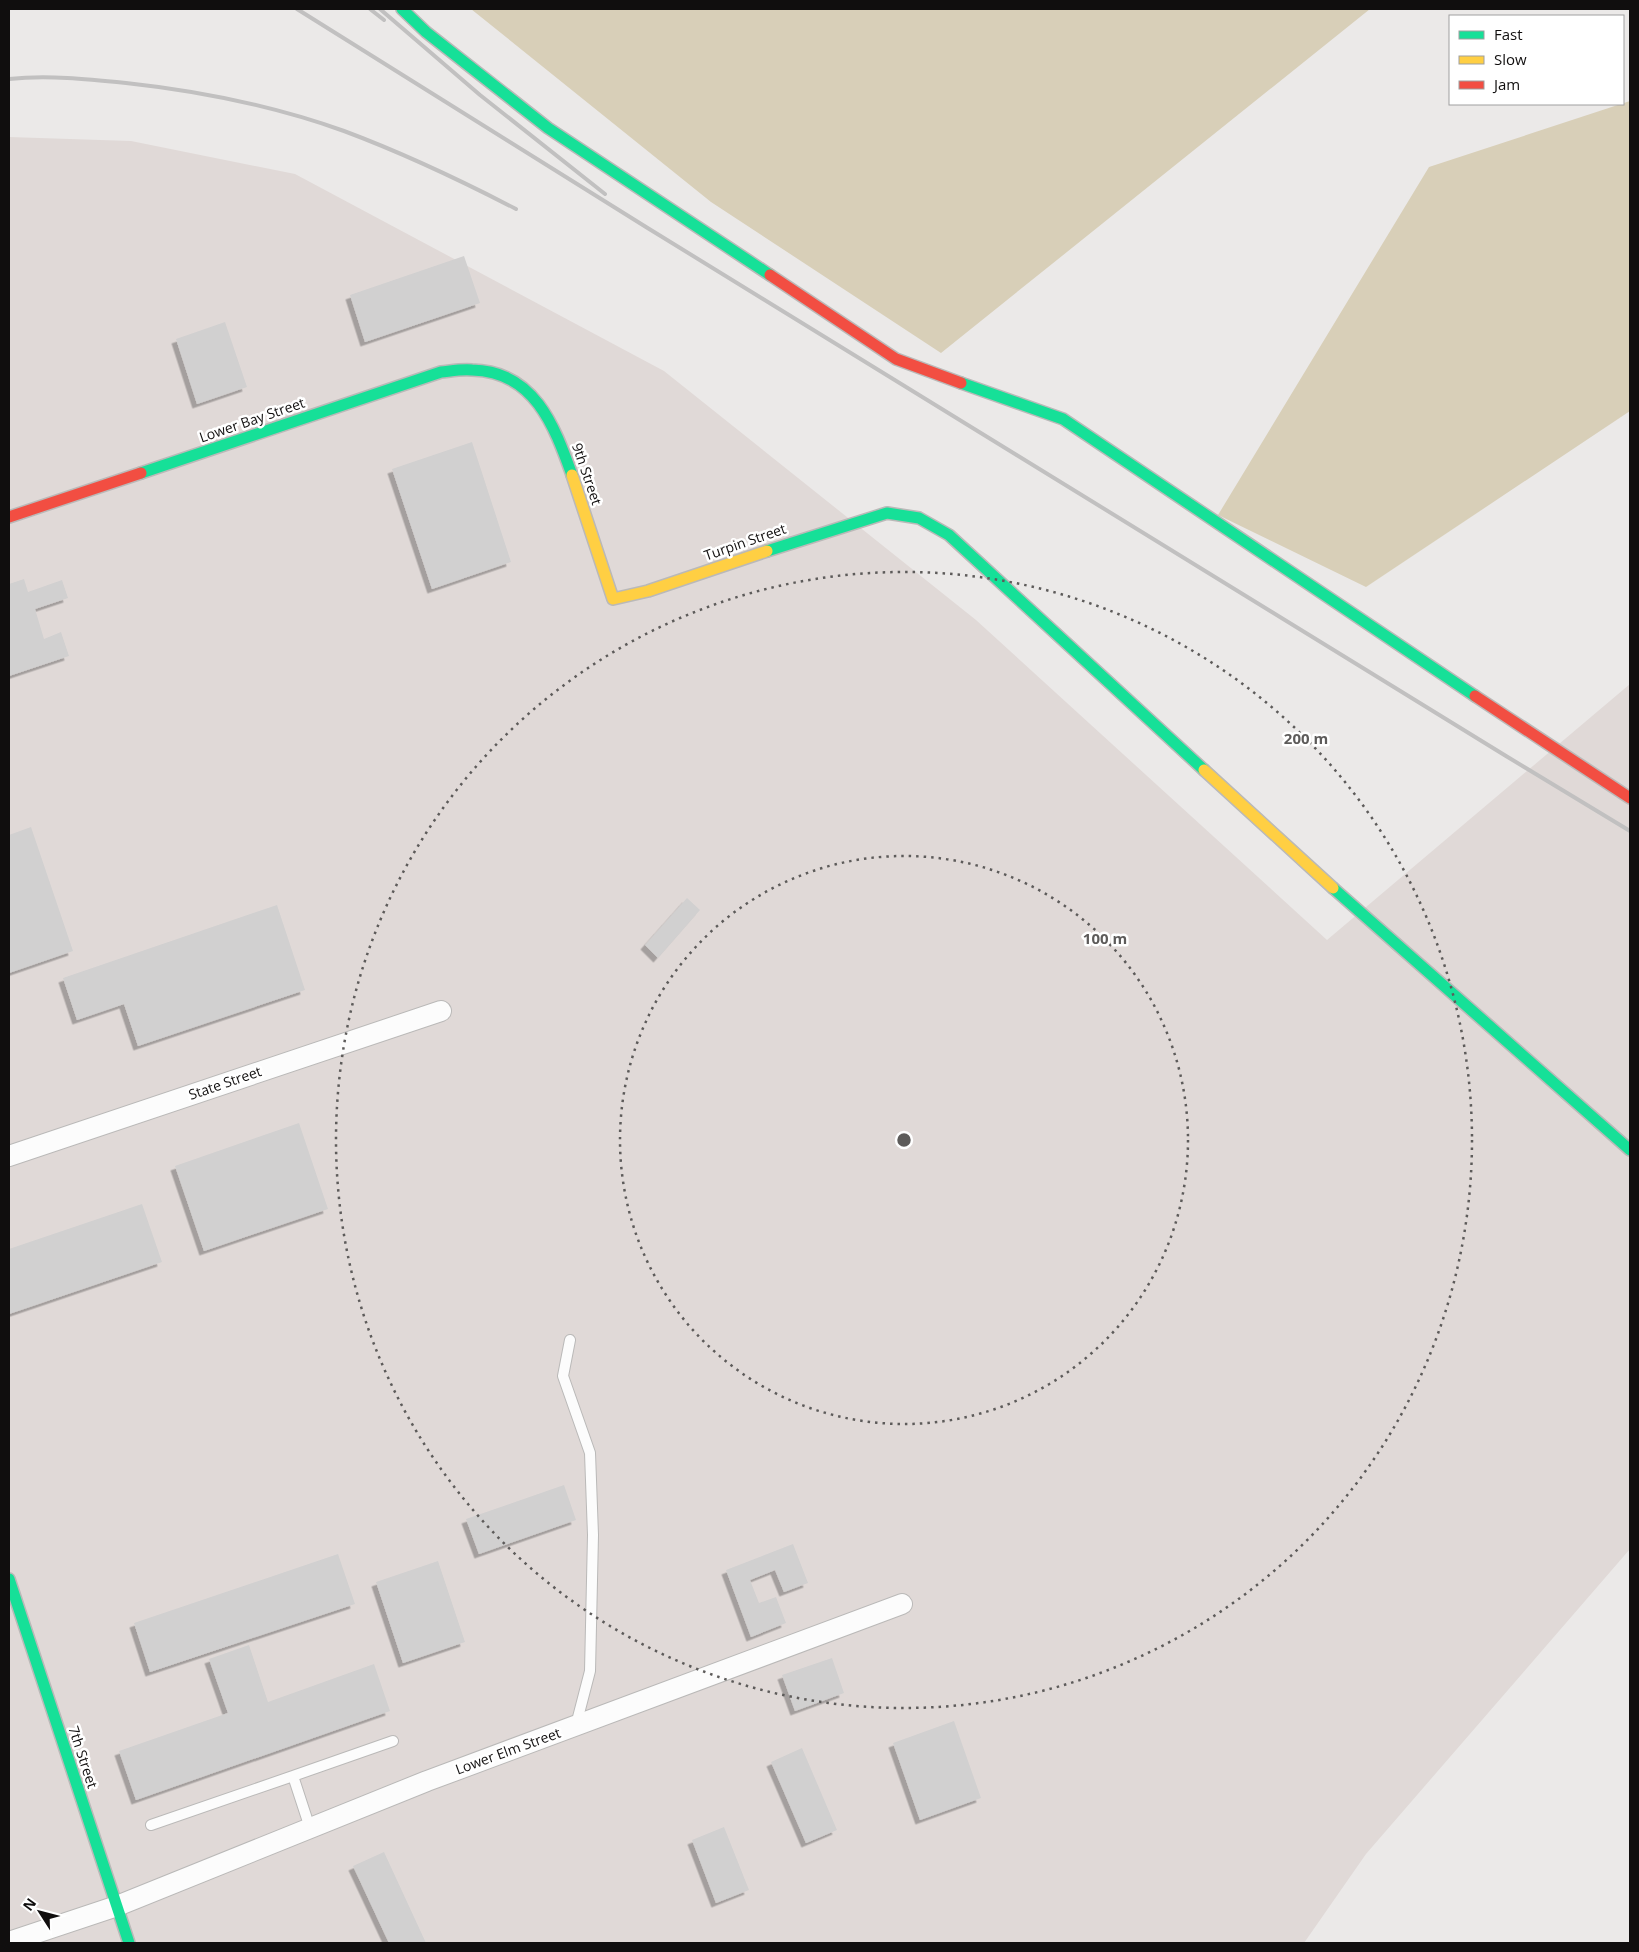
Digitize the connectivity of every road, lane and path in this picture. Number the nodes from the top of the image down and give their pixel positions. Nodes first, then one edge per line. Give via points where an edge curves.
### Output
1 (402, 9) edge
2 (506, 377) joint
3 (9, 517) edge
4 (612, 599) joint
5 (1630, 798) edge
6 (441, 1011) dead end
7 (1630, 1150) edge
8 (9, 1156) edge
9 (570, 1340) dead end
10 (9, 1579) edge
11 (902, 1604) dead end
12 (575, 1726) junction
13 (393, 1740) dead end
14 (293, 1776) junction
15 (151, 1825) dead end
16 (310, 1828) junction
17 (117, 1906) junction
18 (9, 1942) edge
19 (129, 1943) edge

1 - 5 street via 426,32 548,128 896,359 1063,419
2 - 3 street, Lower Bay Street via 486,370 441,372
2 - 4 street, 9th Street via 534,396 552,422
4 - 7 street, Turpin Street via 887,513 919,518 949,535 1353,907
6 - 8 street, State Street
9 - 12 lane via 562,1376 590,1453 593,1535 590,1671
10 - 17 street, 7th Street
11 - 12 street, Lower Elm Street
12 - 16 street, Lower Elm Street
13 - 14 lane
14 - 15 lane
14 - 16 lane
16 - 17 street, Lower Elm Street
17 - 18 street, Lower Elm Street
17 - 19 street, 7th Street

